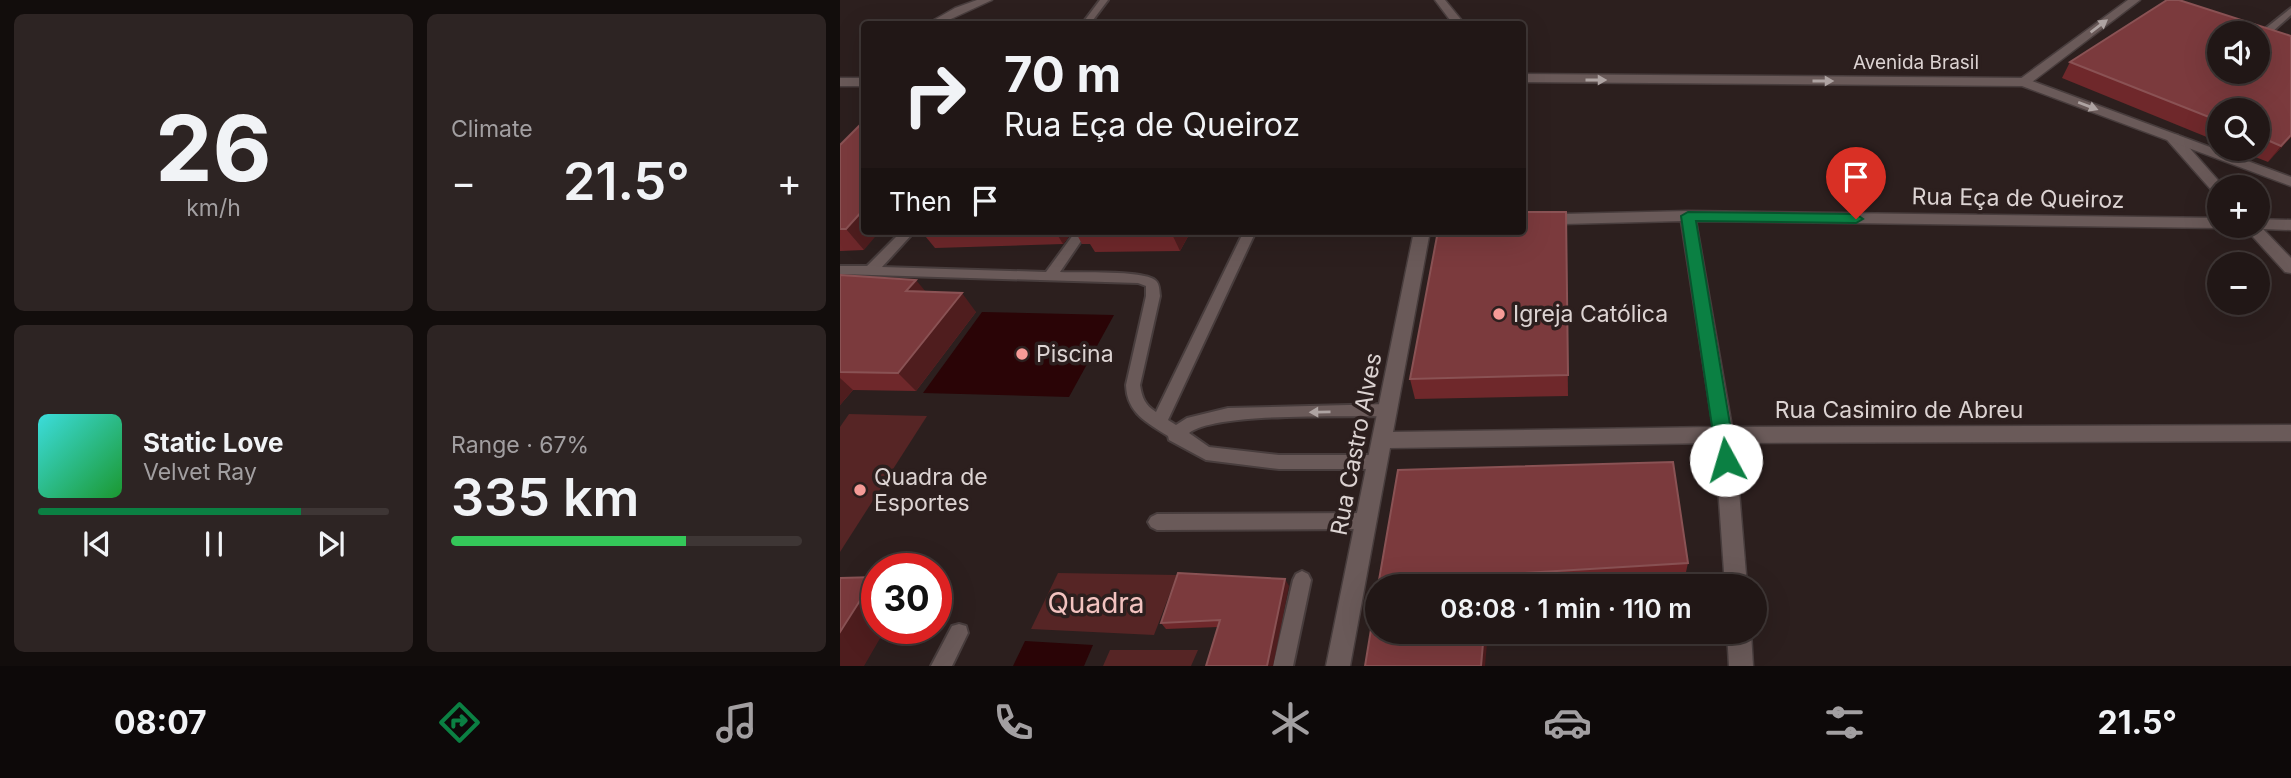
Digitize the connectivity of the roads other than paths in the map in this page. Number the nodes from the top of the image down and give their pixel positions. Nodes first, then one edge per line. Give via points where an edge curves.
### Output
1 (987, 0) edge
2 (1104, 0) edge
3 (1440, 0) edge
4 (1455, 0) edge
5 (2134, 0) edge
6 (2291, 11) edge
7 (938, 21) edge
8 (1088, 21) edge
9 (1456, 21) edge
10 (1457, 21) edge
11 (2270, 29) edge
12 (861, 71) edge
13 (1526, 79) edge
14 (843, 82) edge
15 (861, 82) edge
16 (2024, 82) junction
17 (2173, 138) junction
18 (2207, 176) edge
19 (2291, 182) edge
20 (1688, 216) junction
21 (1526, 220) edge
22 (2207, 223) edge
23 (2270, 224) edge
24 (2291, 225) edge
25 (905, 235) edge
26 (1079, 235) edge
27 (1248, 235) edge
28 (1421, 235) edge
29 (2262, 238) edge
30 (2291, 268) edge
31 (871, 270) junction
32 (843, 273) edge
33 (1050, 276) junction
34 (1388, 410) junction
35 (1159, 422) junction
36 (2291, 433) edge
37 (1175, 435) junction
38 (1724, 435) junction
39 (1382, 440) junction
40 (1378, 462) junction
41 (1366, 521) junction
42 (1157, 523) dead end
43 (1735, 574) edge
44 (1302, 580) dead end
45 (959, 633) dead end
46 (1740, 644) edge
47 (940, 666) edge
48 (1283, 666) edge
49 (1338, 666) edge
50 (1741, 666) edge

1 - 7 street
2 - 8 lane
3 - 9 street
4 - 10 street
16 -> 5 street
6 - 11 lane
12 - 14 street
13 -> 16 street, Avenida Brasil
14 - 15 street
16 -> 17 street, Avenida Brasil
17 - 18 street
17 - 19 street, Avenida Brasil
20 - 21 street, Rua Eça de Queiroz
20 - 22 street, Rua Eça de Queiroz
20 - 38 street
23 - 24 street
25 - 31 lane
26 - 33 lane
27 - 35 lane
28 - 34 street, Rua Castro Alves
29 - 30 street
31 - 32 lane
31 - 33 lane
33 - 35 lane via 1140,279 1152,284 1133,385 1142,411
34 -> 37 lane via 1228,414 1192,422
34 - 39 street, Rua Castro Alves
35 - 37 lane
36 - 38 street, Rua Casimiro de Abreu
37 - 40 lane via 1206,453 1279,462
38 - 39 street, Rua Casimiro de Abreu
38 - 43 street
39 - 40 street, Rua Castro Alves
40 - 41 street, Rua Castro Alves
41 - 42 lane
41 - 49 street, Rua Castro Alves
44 - 48 lane
45 - 47 lane
46 - 50 street

